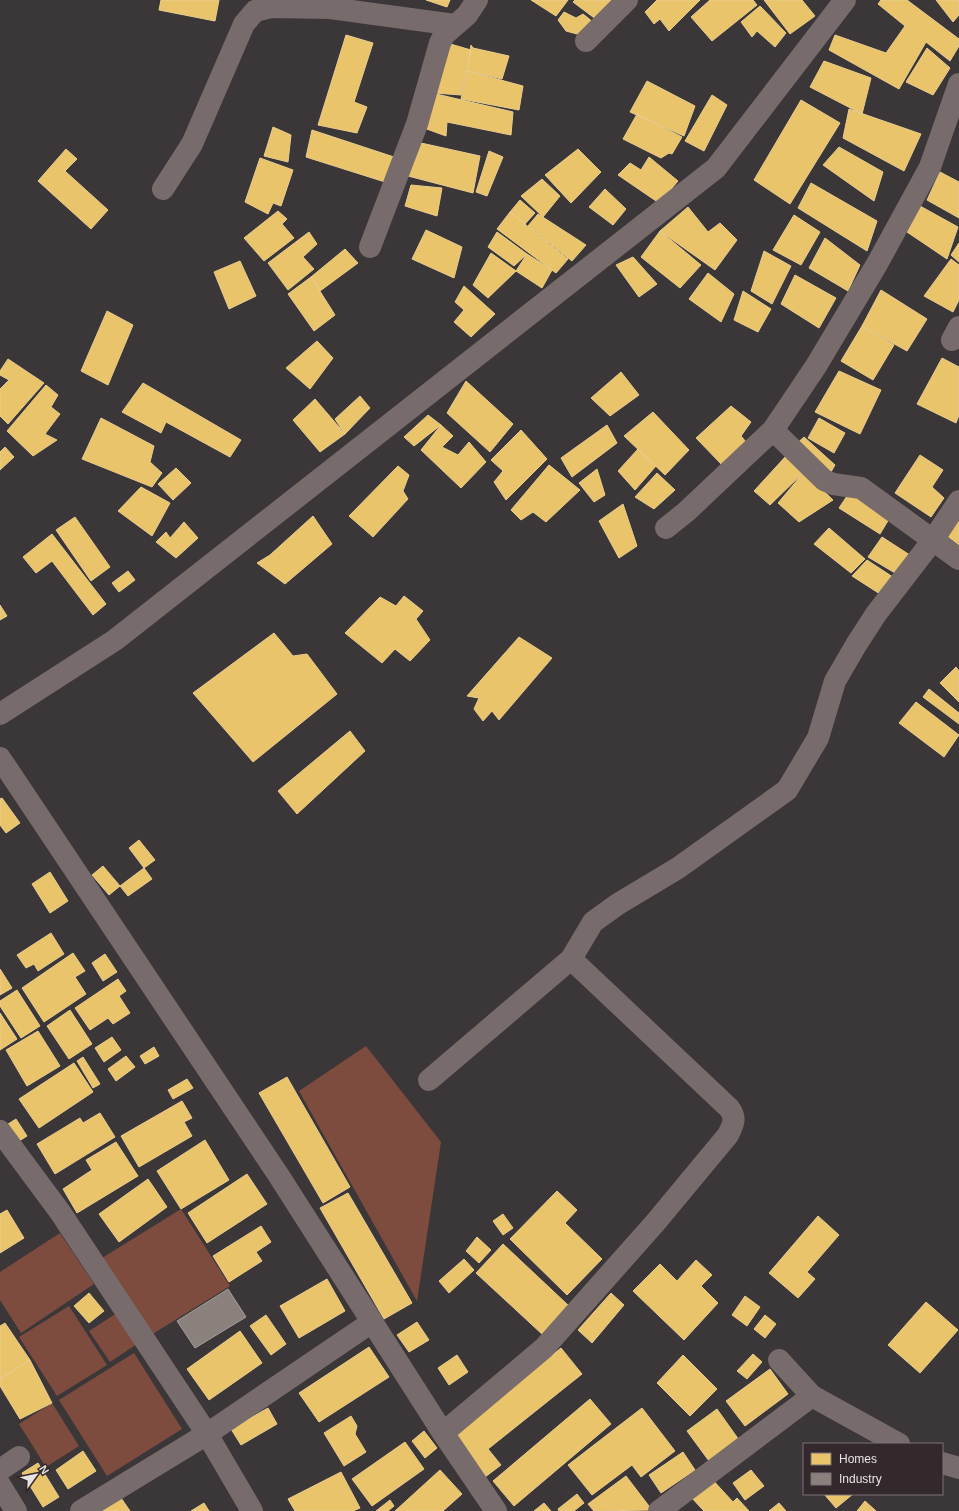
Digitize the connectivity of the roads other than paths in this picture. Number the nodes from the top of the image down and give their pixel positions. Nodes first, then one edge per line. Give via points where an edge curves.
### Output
1 (477, 0) edge
2 (627, 0) edge
3 (845, 0) edge
4 (330, 4) edge
5 (455, 25) junction
6 (586, 41) dead end
7 (959, 84) edge
8 (955, 105) edge
9 (163, 189) dead end
10 (370, 247) dead end
11 (773, 430) junction
12 (959, 501) edge
13 (666, 528) dead end
14 (933, 540) junction
15 (959, 559) edge
16 (0, 714) edge
17 (0, 758) edge
18 (571, 959) junction
19 (429, 1080) dead end
20 (0, 1131) edge
21 (372, 1322) junction
22 (779, 1360) dead end
23 (812, 1396) junction
24 (443, 1433) junction
25 (206, 1434) junction
26 (897, 1443) edge
27 (19, 1457) dead end
28 (943, 1463) edge
29 (959, 1468) edge
30 (0, 1470) edge
31 (0, 1485) edge
32 (16, 1511) edge
33 (81, 1511) edge
34 (252, 1511) edge
35 (496, 1511) edge
36 (659, 1511) edge

1 - 5 street via 467,15
2 - 6 street
3 - 16 street via 716,168 115,640
4 - 5 street
4 - 9 street via 272,7 255,11 244,24 192,144
5 - 10 street via 444,35 440,44 417,124
7 - 8 street
8 - 11 street via 930,167 877,264 816,366
11 - 13 street
11 - 14 street via 824,480 833,484 861,488
12 - 14 street
14 - 15 street
14 - 18 street via 876,614 856,645 835,682 818,738 786,790 678,868 593,922
17 - 21 street via 279,1176
18 - 19 street
18 - 24 street via 729,1108 733,1113 734,1124 728,1135 655,1224 544,1348
20 - 25 street via 60,1212
21 - 24 street
21 - 25 street
22 - 23 street
23 - 26 street
23 - 36 street
24 - 35 street
25 - 33 street
25 - 34 street
27 - 30 street
28 - 29 street
31 - 32 street

